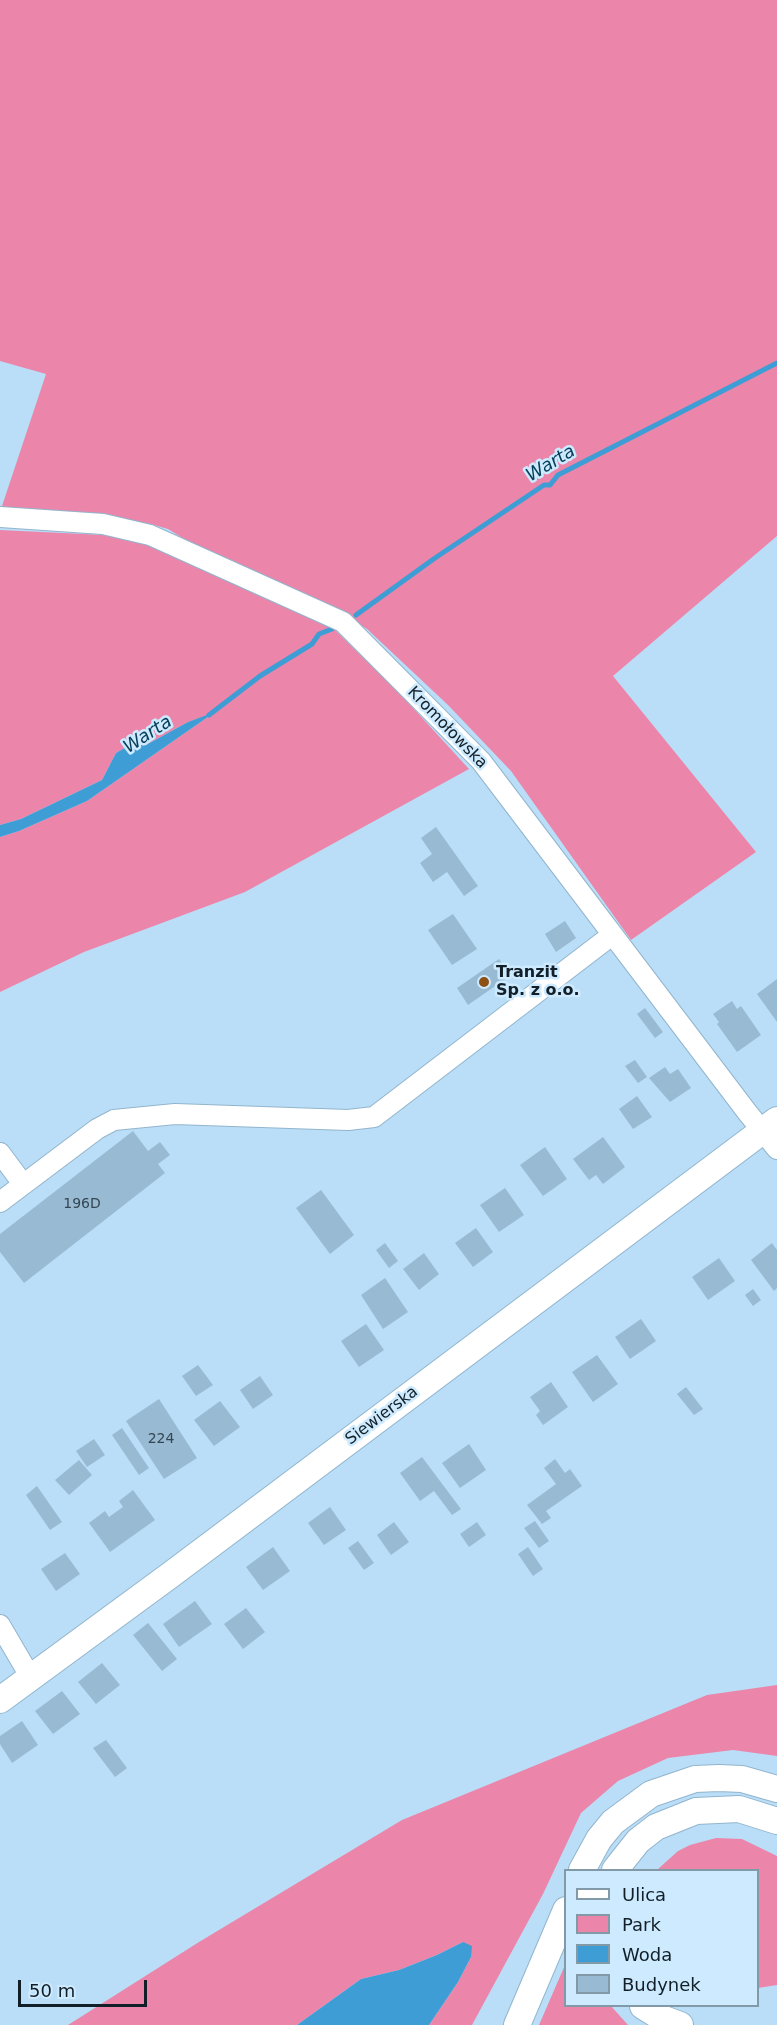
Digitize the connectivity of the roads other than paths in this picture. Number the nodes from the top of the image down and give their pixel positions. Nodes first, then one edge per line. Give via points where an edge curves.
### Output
1 (0, 517) edge
2 (612, 934) junction
3 (772, 1133) edge
4 (1, 1158) edge
5 (23, 1184) junction
6 (0, 1202) edge
7 (0, 1624) edge
8 (31, 1678) junction
9 (0, 1700) edge
10 (777, 1789) edge
11 (777, 1821) edge
12 (583, 1869) edge
13 (616, 1869) edge
14 (564, 1915) edge
15 (645, 2007) edge
16 (517, 2025) edge
17 (680, 2025) edge

1 - 2 street, Kromołowska via 103,524 150,535 343,622 481,761
2 - 3 street, Kromołowska
2 - 5 street via 374,1117 348,1120 209,1114 132,1116 106,1124
3 - 8 main road, Siewierska
4 - 5 street
5 - 6 street
7 - 8 street
8 - 9 main road, Siewierska
10 - 12 main road via 742,1779 719,1778 695,1779 651,1794 613,1822
11 - 13 main road via 739,1809 696,1811 656,1827 638,1841
14 - 16 main road
15 - 17 main road

